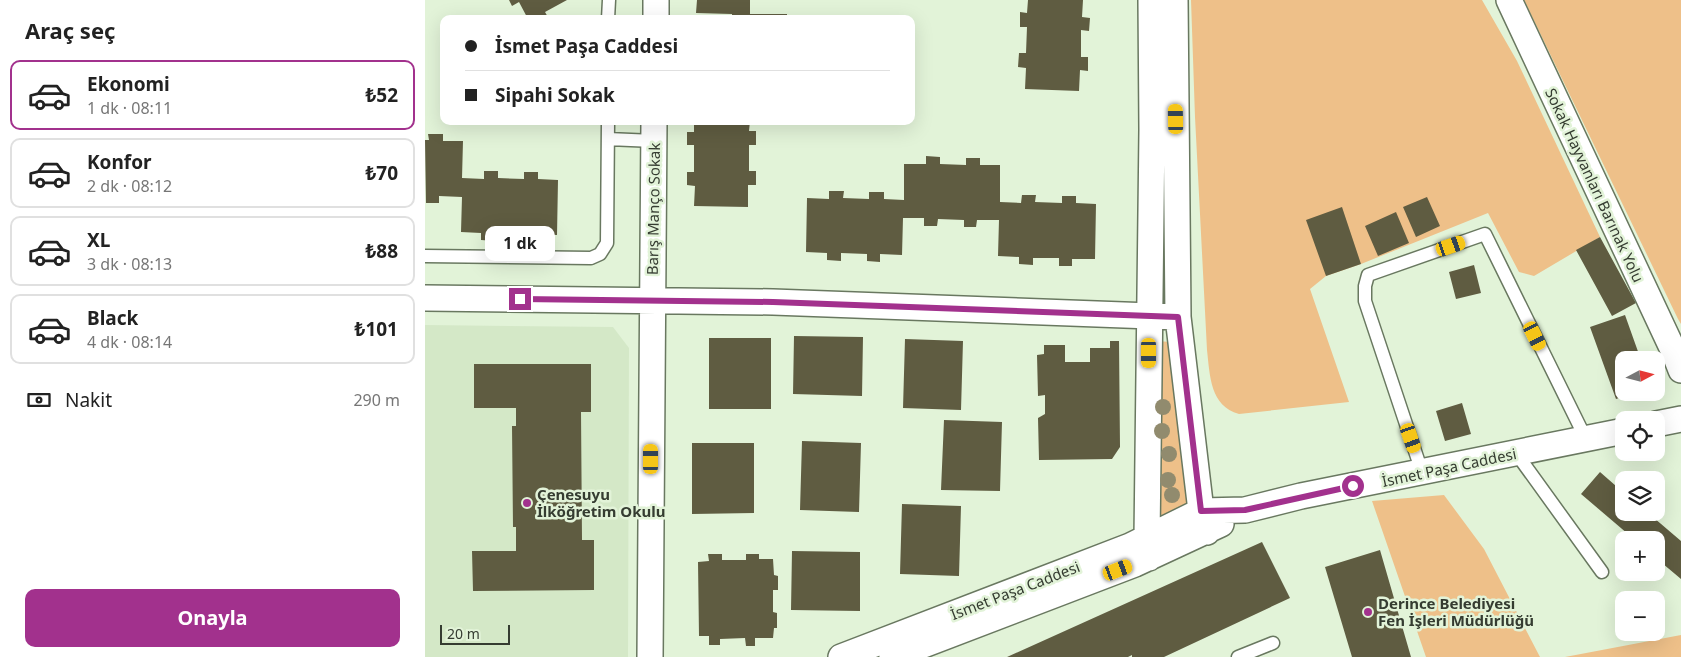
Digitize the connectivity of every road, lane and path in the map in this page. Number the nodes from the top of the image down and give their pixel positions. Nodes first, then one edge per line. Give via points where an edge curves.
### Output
1 (609, 0) edge
2 (656, 0) edge
3 (1151, 0) edge
4 (1175, 0) edge
5 (1509, 0) edge
6 (608, 15) edge
7 (656, 15) edge
8 (608, 125) edge
9 (654, 131) edge
10 (607, 139) junction
11 (425, 256) edge
12 (425, 298) edge
13 (652, 301) junction
14 (1150, 316) junction
15 (1178, 317) junction
16 (1681, 370) edge
17 (1681, 419) edge
18 (1665, 422) edge
19 (1615, 433) edge
20 (1586, 439) junction
21 (1516, 453) junction
22 (1422, 472) junction
23 (1204, 522) junction
24 (1148, 548) junction
25 (1602, 572) dead end
26 (1273, 644) dead end
27 (650, 657) edge
28 (841, 657) edge
29 (892, 657) edge
30 (1238, 657) edge

1 - 6 lane
2 - 7 street
3 - 14 street
4 - 15 street
5 - 16 street, Sokak Hayvanları Barınak Yolu
8 - 10 lane
9 - 10 lane
9 - 13 street, Barış Manço Sokak
10 - 11 lane via 607,243 600,254 591,258
12 - 13 street
13 - 14 street via 773,302
13 - 27 street, Barış Manço Sokak
14 - 15 street
14 - 24 street
15 - 23 street
17 - 18 street
19 - 20 street, İsmet Paşa Caddesi
20 - 21 street, İsmet Paşa Caddesi
20 - 22 lane via 1485,234 1368,276 1365,286 1365,301
21 - 22 street, İsmet Paşa Caddesi
21 - 25 lane
22 - 23 street, İsmet Paşa Caddesi via 1301,496
23 - 24 street, İsmet Paşa Caddesi
24 - 28 street, İsmet Paşa Caddesi via 1120,550
24 - 29 street, İsmet Paşa Caddesi
26 - 30 lane

